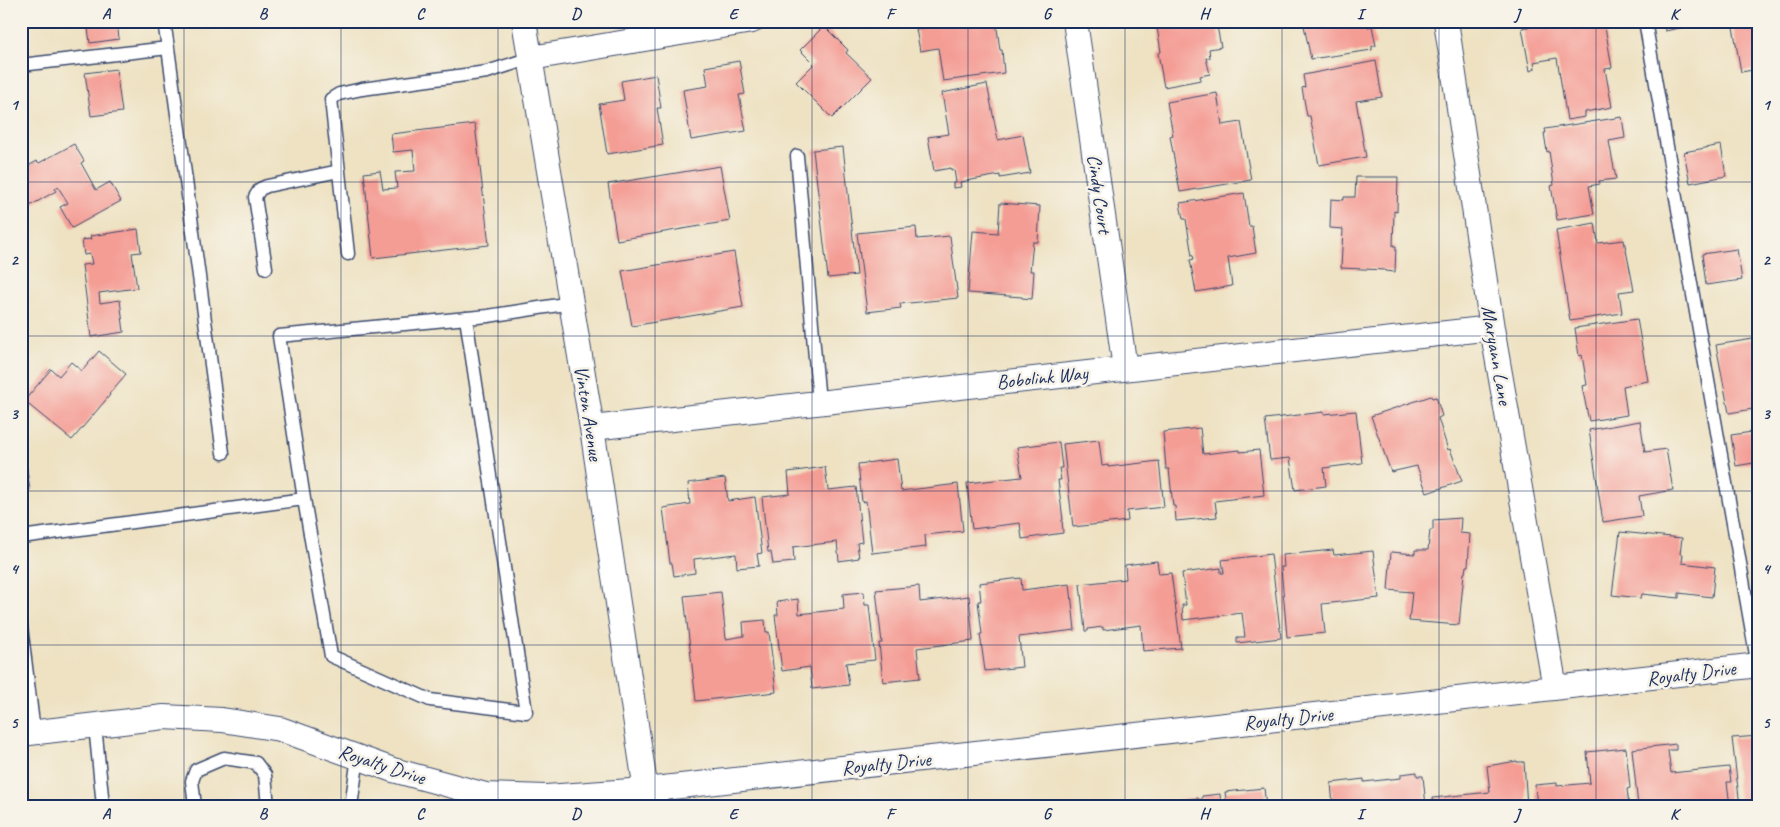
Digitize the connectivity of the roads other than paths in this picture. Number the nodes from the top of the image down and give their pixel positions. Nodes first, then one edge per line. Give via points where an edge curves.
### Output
1 (164, 21) edge
2 (524, 21) edge
3 (752, 21) edge
4 (1075, 21) edge
5 (1446, 21) edge
6 (1645, 21) edge
7 (168, 48) junction
8 (530, 58) junction
9 (21, 64) edge
10 (797, 156) dead end
11 (339, 172) junction
12 (348, 254) dead end
13 (266, 268) dead end
14 (571, 303) junction
15 (466, 318) junction
16 (1492, 328) junction
17 (1125, 368) junction
18 (819, 402) junction
19 (592, 428) junction
20 (223, 453) dead end
21 (304, 499) junction
22 (21, 537) edge
23 (21, 626) edge
24 (1758, 666) edge
25 (1556, 688) junction
26 (95, 725) junction
27 (28, 733) edge
28 (358, 757) junction
29 (647, 798) edge
30 (102, 806) edge
31 (195, 806) edge
32 (268, 806) edge
33 (351, 806) edge

1 - 7 lane
2 - 8 street, Vinton Avenue
3 - 8 street
4 - 17 street, Cindy Court
5 - 16 street, Maryann Lane
6 - 24 lane
7 - 9 lane
7 - 20 lane
8 - 11 lane via 486,72 339,94 331,100
8 - 14 street, Vinton Avenue
10 - 18 lane
11 - 12 lane
11 - 13 lane via 260,189 255,197
14 - 15 lane
14 - 19 street, Vinton Avenue
15 - 21 lane via 279,336
15 - 21 lane via 526,712 430,700 332,656
16 - 17 street, Bobolink Way
16 - 25 street, Maryann Lane
17 - 18 street, Bobolink Way
18 - 19 street, Bobolink Way
19 - 29 street, Vinton Avenue
21 - 22 lane
23 - 27 lane
24 - 25 street, Royalty Drive
25 - 29 street, Royalty Drive
26 - 27 street, Royalty Drive
26 - 28 street, Royalty Drive via 164,717 222,720 280,730
26 - 30 lane
28 - 29 street, Royalty Drive via 393,770 486,795
28 - 33 lane
31 - 32 lane via 192,781 196,770 224,758 256,763 265,775

